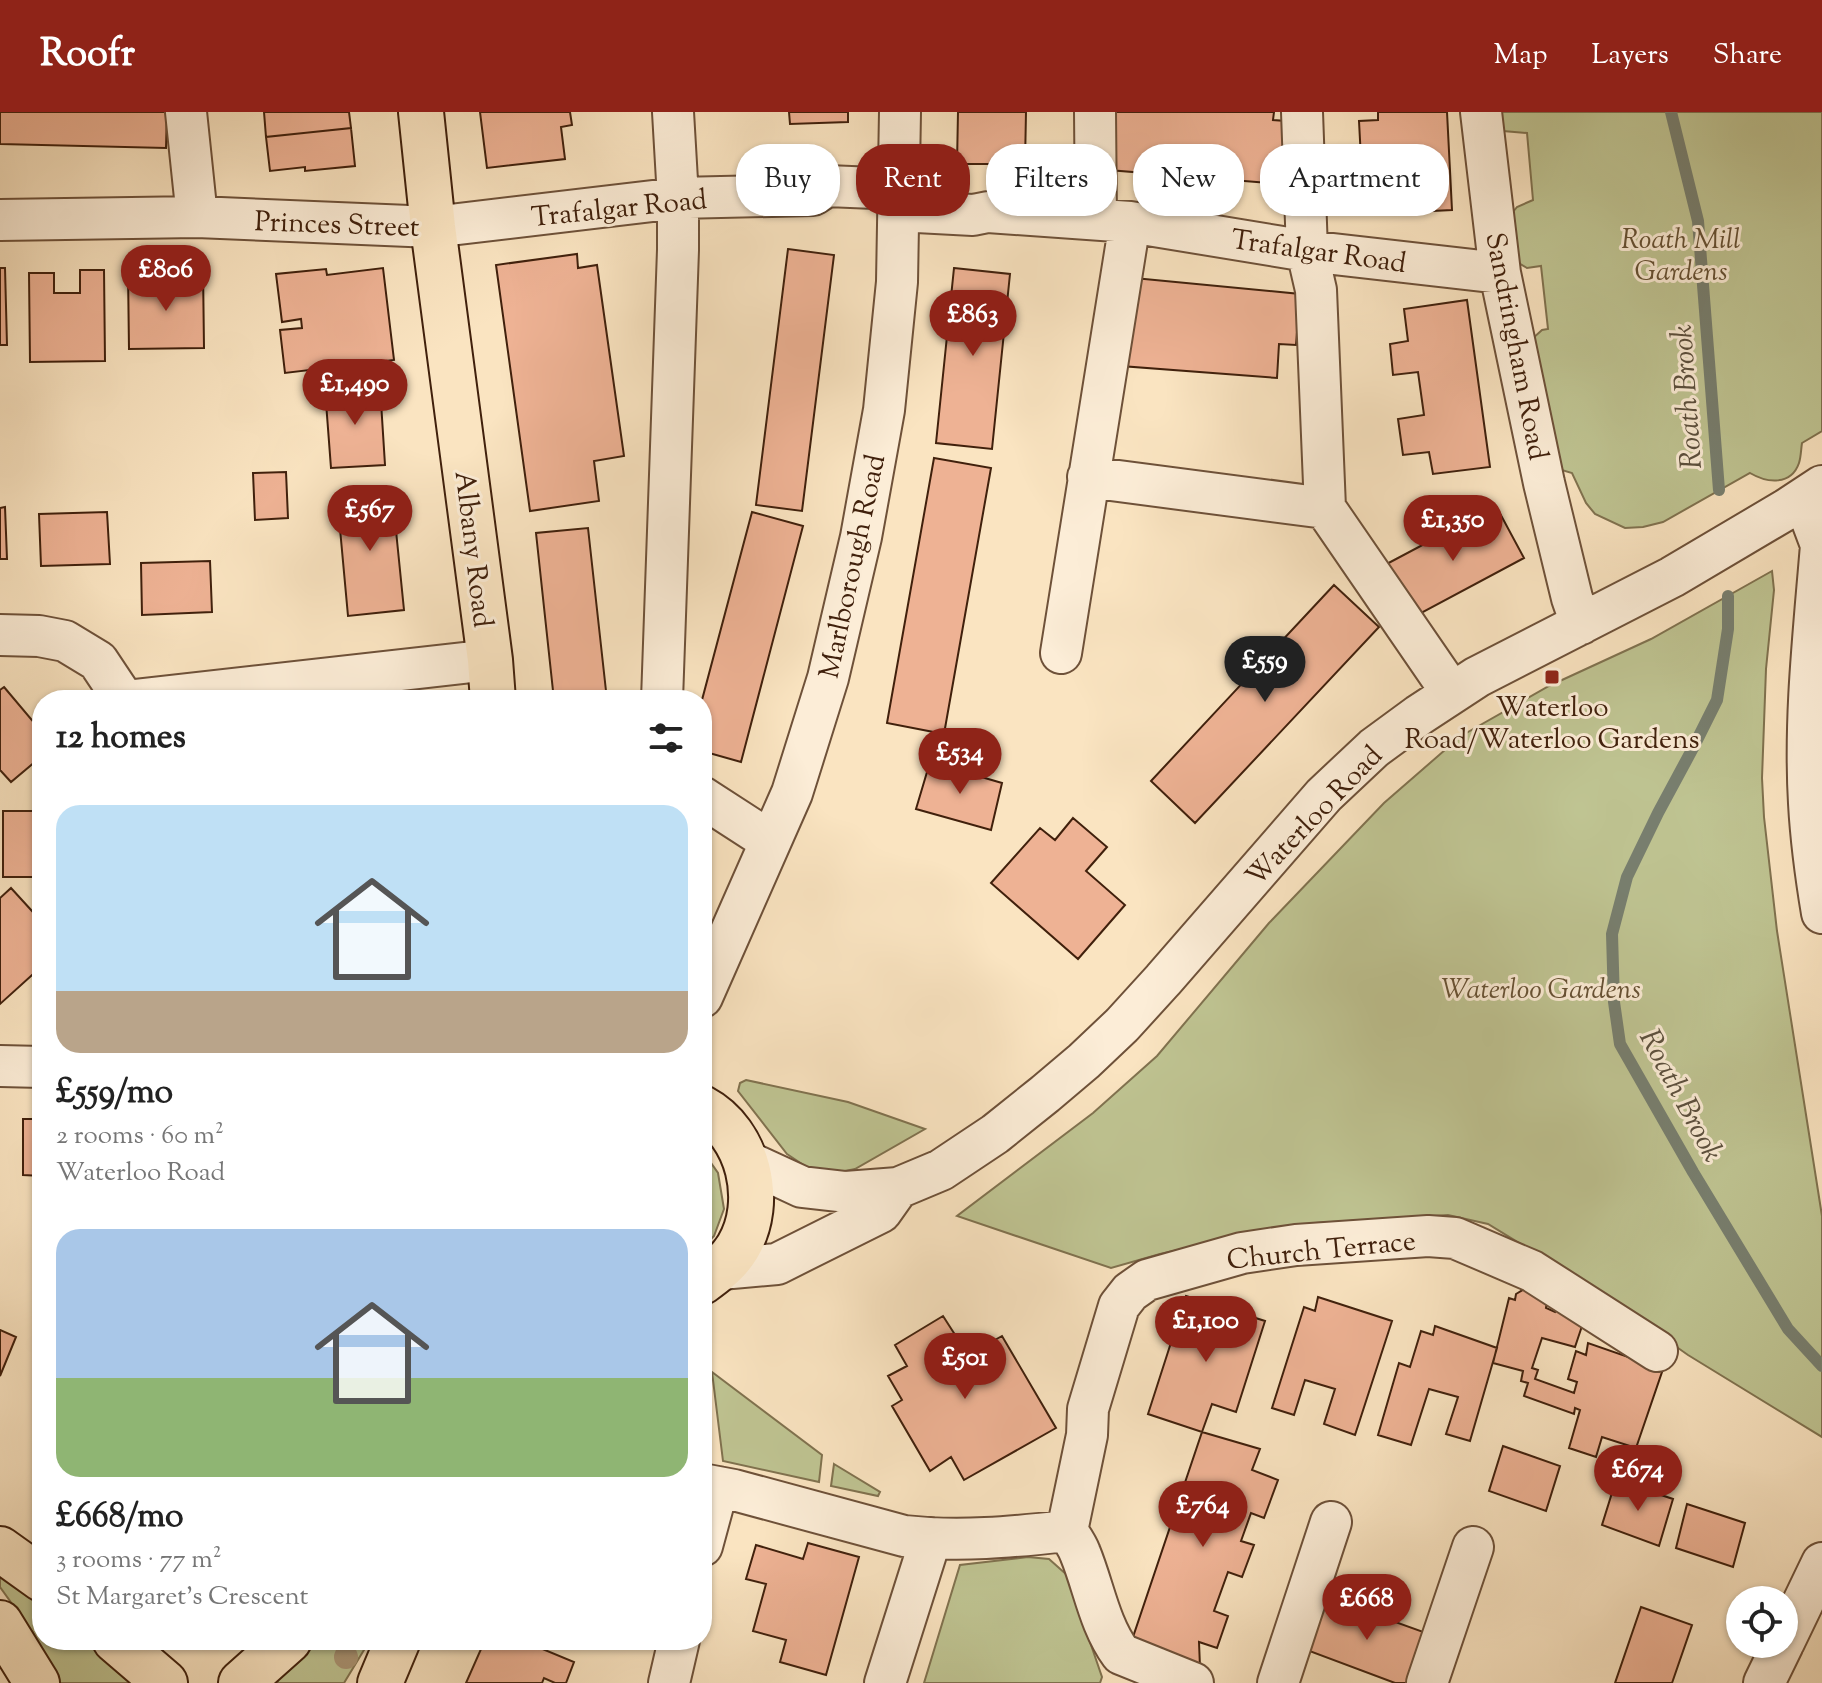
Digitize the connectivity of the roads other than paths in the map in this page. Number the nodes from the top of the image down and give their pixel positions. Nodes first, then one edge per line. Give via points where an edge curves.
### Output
1 (186, 112) edge
2 (421, 112) edge
3 (673, 112) edge
4 (900, 112) edge
5 (1095, 112) edge
6 (1302, 112) edge
7 (1481, 112) edge
8 (900, 144) edge
9 (856, 192) edge
10 (678, 198) junction
11 (970, 214) edge
12 (899, 216) edge
13 (197, 217) junction
14 (0, 220) edge
15 (1113, 221) junction
16 (433, 227) junction
17 (1307, 251) junction
18 (1500, 273) junction
19 (1088, 477) junction
20 (1803, 498) edge
21 (1325, 508) junction
22 (1581, 624) junction
23 (0, 635) edge
24 (1061, 653) dead end
25 (492, 680) edge
26 (117, 690) edge
27 (313, 690) edge
28 (662, 690) edge
29 (1452, 693) junction
30 (712, 803) edge
31 (770, 841) junction
32 (1817, 844) edge
33 (1822, 913) edge
34 (712, 974) edge
35 (0, 1066) edge
36 (32, 1067) edge
37 (712, 1115) edge
38 (746, 1161) junction
39 (898, 1188) junction
40 (712, 1275) edge
41 (712, 1276) edge
42 (1657, 1351) dead end
43 (712, 1487) edge
44 (1331, 1522) dead end
45 (1067, 1531) junction
46 (931, 1538) junction
47 (1473, 1547) dead end
48 (0, 1549) edge
49 (1822, 1563) edge
50 (32, 1572) edge
51 (1798, 1614) edge
52 (0, 1623) edge
53 (127, 1650) edge
54 (278, 1650) edge
55 (677, 1650) edge
56 (1776, 1658) edge
57 (1116, 1669) edge
58 (37, 1683) edge
59 (165, 1683) edge
60 (241, 1683) edge
61 (669, 1683) edge
62 (885, 1683) edge
63 (1193, 1683) edge
64 (1278, 1683) edge
65 (1427, 1683) edge
66 (1764, 1683) edge

1 - 13 street
2 - 16 main road, Albany Road
3 - 10 street
4 - 8 street, Marlborough Road
5 - 15 street
6 - 17 street
7 - 18 street, Sandringham Road
9 - 10 street, Trafalgar Road via 827,186 813,195
10 - 16 street, Trafalgar Road
10 - 28 street
11 - 15 street, Trafalgar Road
12 - 31 street, Marlborough Road via 884,410 861,537 828,678 792,793
13 - 14 street, Princes Street
13 - 16 street, Princes Street
15 - 17 street, Trafalgar Road
15 - 19 street
16 - 25 main road, Albany Road
17 - 18 street, Trafalgar Road
17 - 21 street via 1316,290
18 - 22 street, Sandringham Road via 1544,483
19 - 21 street
19 - 24 street
20 - 22 street, Waterloo Road
20 - 32 street via 1821,545 1809,702 1809,801
21 - 29 street
22 - 29 street, Waterloo Road
23 - 26 street via 65,641 98,661
25 - 27 street
29 - 39 street, Waterloo Road via 1374,748 1324,795 1163,980 1084,1061 995,1134 941,1170
30 - 31 street
31 - 34 street, Marlborough Road
32 - 33 street
35 - 36 street
37 - 38 main road
38 - 39 street, Waterloo Road via 802,1187 846,1192
38 - 40 main road via 752,1190 749,1219 738,1246
39 - 41 street, Waterloo Road via 881,1212 777,1264
42 - 45 street, Church Terrace via 1532,1271 1455,1238 1296,1245 1242,1253 1147,1280 1119,1306 1088,1409
43 - 46 street via 904,1536
44 - 64 street
45 - 46 street
45 - 57 street via 1079,1550
46 - 62 street
47 - 65 street
48 - 50 main road
49 - 51 street
52 - 58 main road
53 - 59 main road
54 - 60 main road
55 - 61 street
56 - 66 street
57 - 63 street

